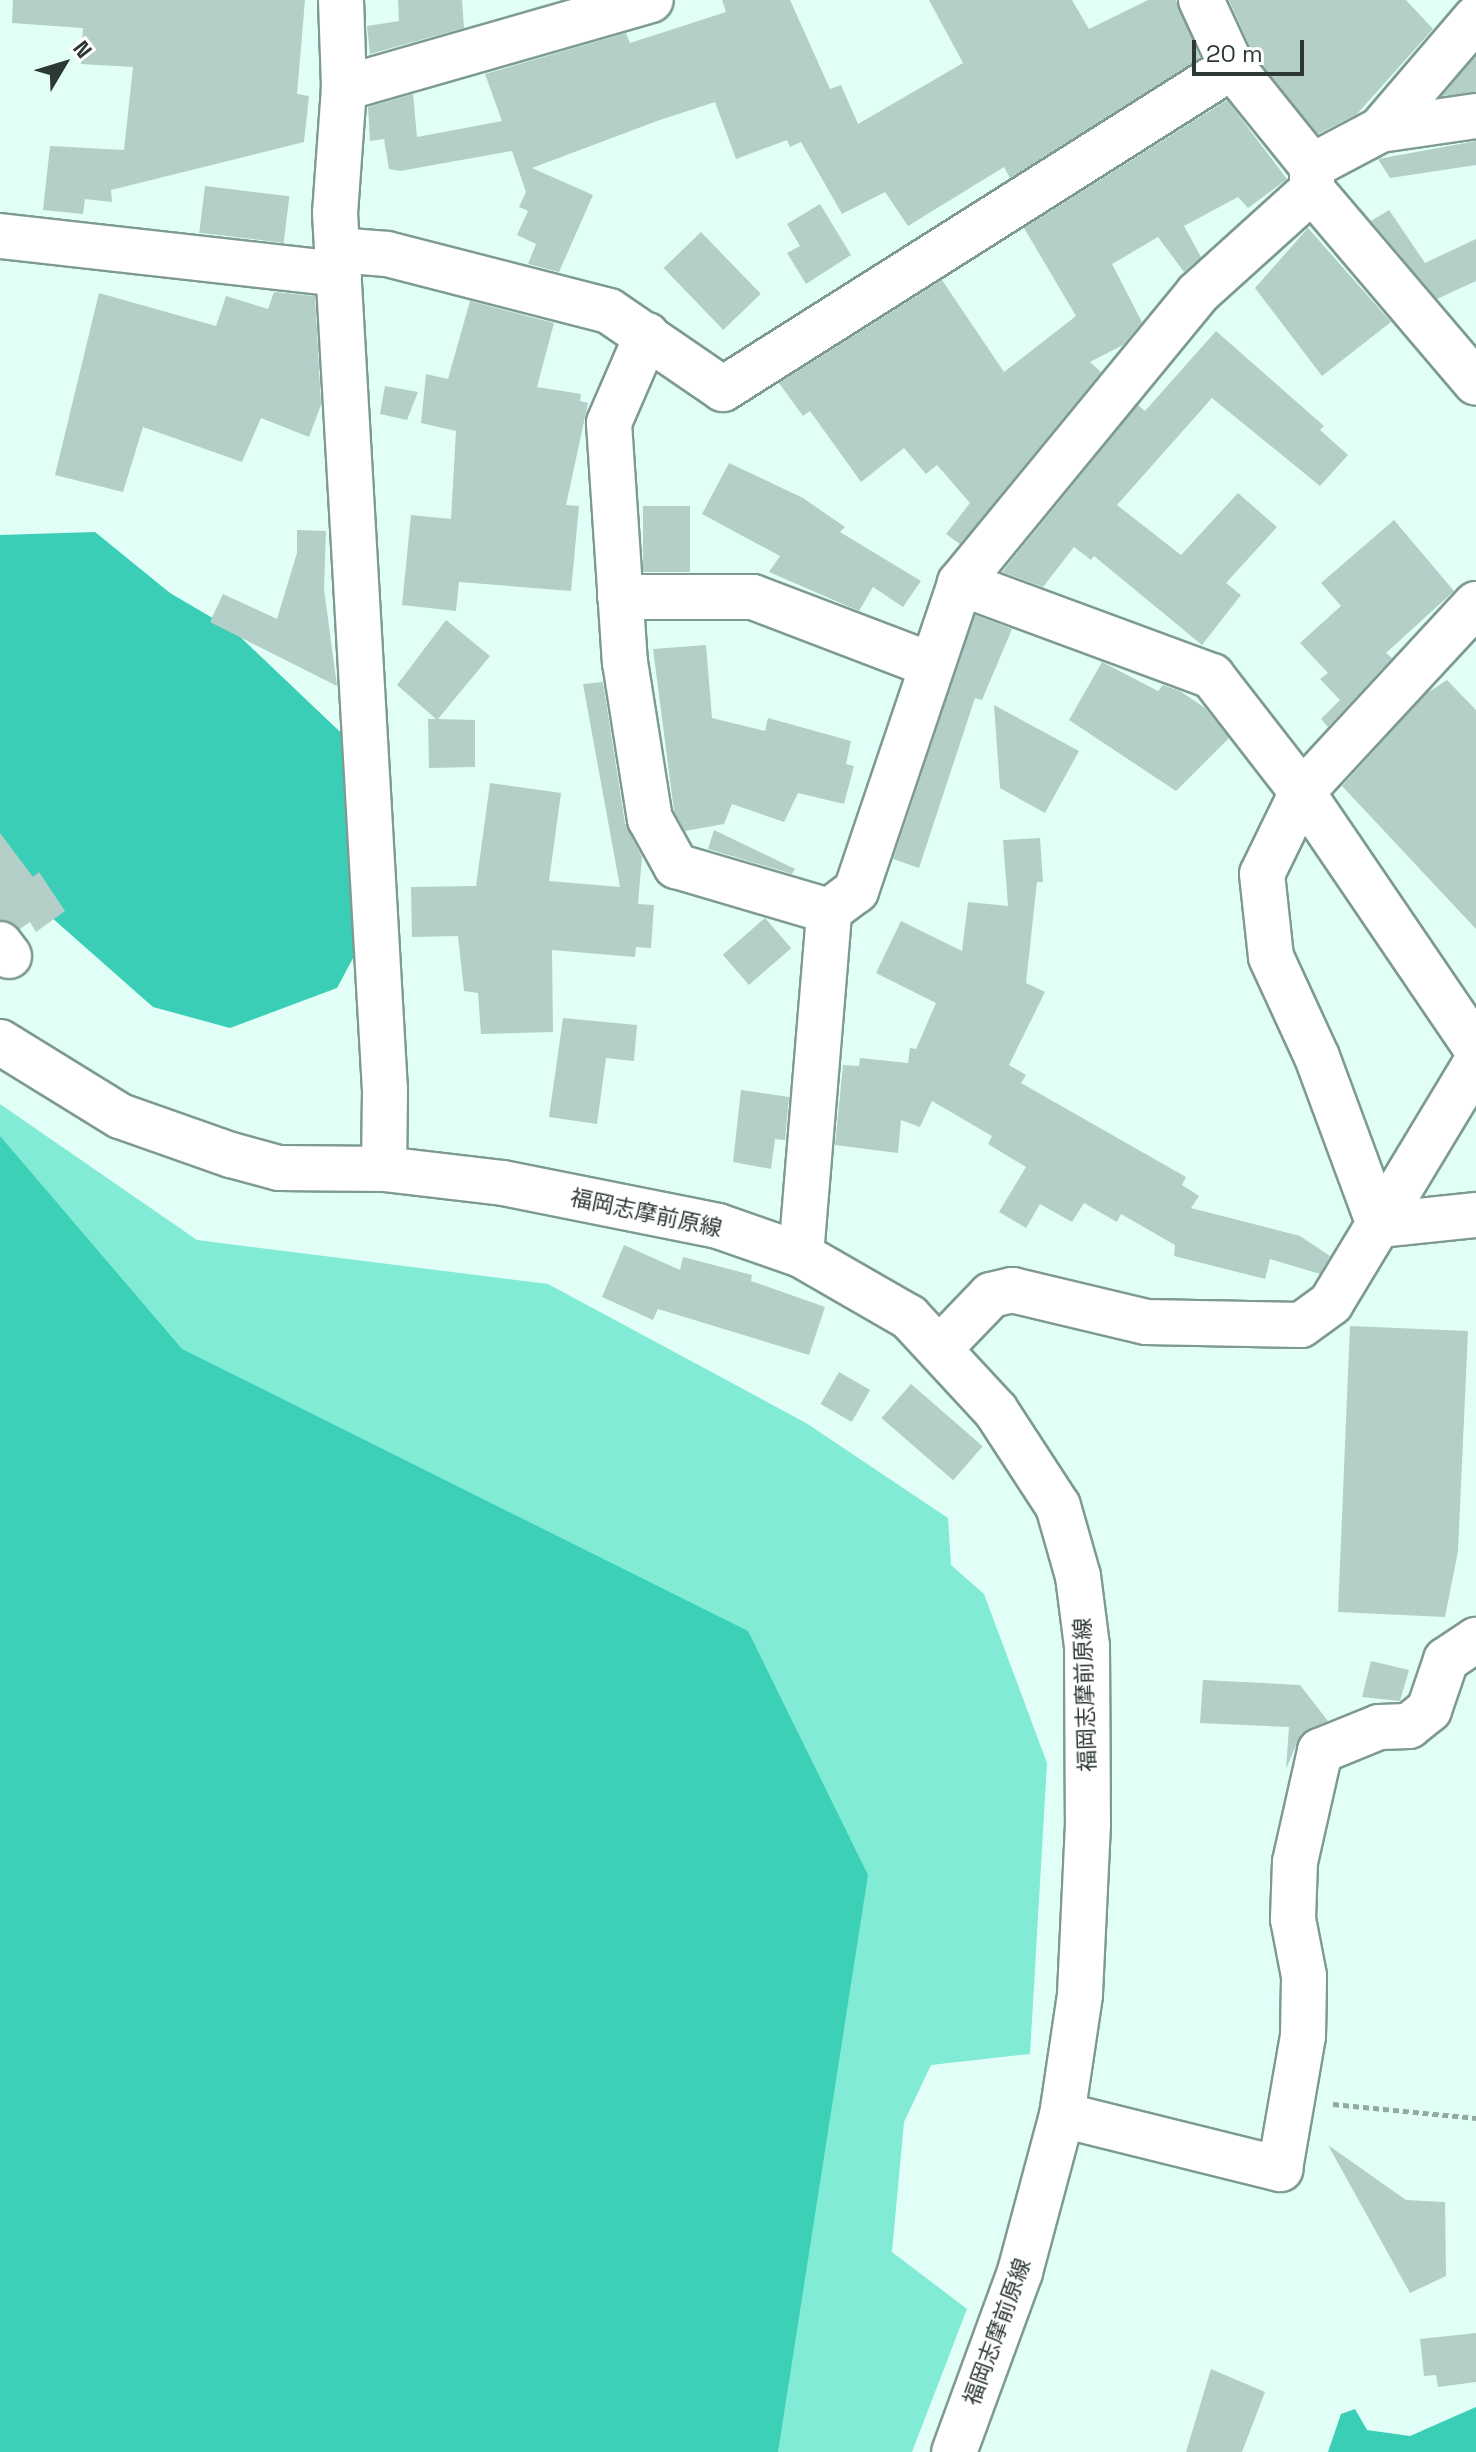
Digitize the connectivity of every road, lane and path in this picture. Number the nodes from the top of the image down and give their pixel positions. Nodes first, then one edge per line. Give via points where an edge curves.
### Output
1 (341, 0) edge
2 (651, 0) edge
3 (1201, 0) edge
4 (1476, 18) edge
5 (1232, 67) junction
6 (344, 88) junction
7 (1476, 116) edge
8 (1380, 130) junction
9 (1312, 178) junction
10 (0, 236) edge
11 (338, 262) junction
12 (647, 335) junction
13 (1476, 383) edge
14 (960, 583) junction
15 (620, 597) junction
16 (1476, 604) edge
17 (931, 665) junction
18 (1302, 792) junction
19 (829, 911) junction
20 (0, 1042) edge
21 (1476, 1048) edge
22 (1476, 1063) edge
23 (384, 1169) junction
24 (1476, 1215) edge
25 (1379, 1225) junction
26 (801, 1255) junction
27 (941, 1347) junction
28 (1476, 1640) edge
29 (1292, 2100) junction
30 (1062, 2115) junction
31 (1476, 2118) edge
32 (954, 2452) edge

1 - 6 street
2 - 6 street
3 - 5 street
4 - 8 street
5 - 9 street
5 - 12 street via 723,389
6 - 11 street via 335,213
7 - 8 street
8 - 9 street
9 - 13 street
9 - 14 street via 1197,294
10 - 11 street
11 - 12 street via 387,254 609,311
11 - 23 street via 385,1090
12 - 15 street via 609,423
14 - 17 street
14 - 18 street via 1212,676
15 - 17 street via 753,597
15 - 19 street via 650,819 676,866
16 - 18 street
17 - 19 street via 856,891
18 - 21 street
18 - 25 street via 1262,874 1271,957 1317,1057
19 - 26 street
20 - 23 street, 福岡志摩前原線 via 76,1093 172,1137 279,1168
22 - 25 street
23 - 26 street, 福岡志摩前原線 via 503,1183 718,1226
24 - 25 street
25 - 27 street via 1331,1303 1301,1325 1146,1322 1012,1290 991,1295
26 - 27 street, 福岡志摩前原線 via 871,1291
27 - 30 street, 福岡志摩前原線 via 996,1411 1058,1506 1078,1576 1087,1646 1088,1824 1080,1995
28 - 29 street via 1446,1660 1429,1710 1409,1726 1379,1727 1320,1751 1295,1862 1293,1919 1304,1976 1303,2036
29 - 30 street via 1280,2169
29 - 31 path
30 - 32 street, 福岡志摩前原線 via 1020,2272

